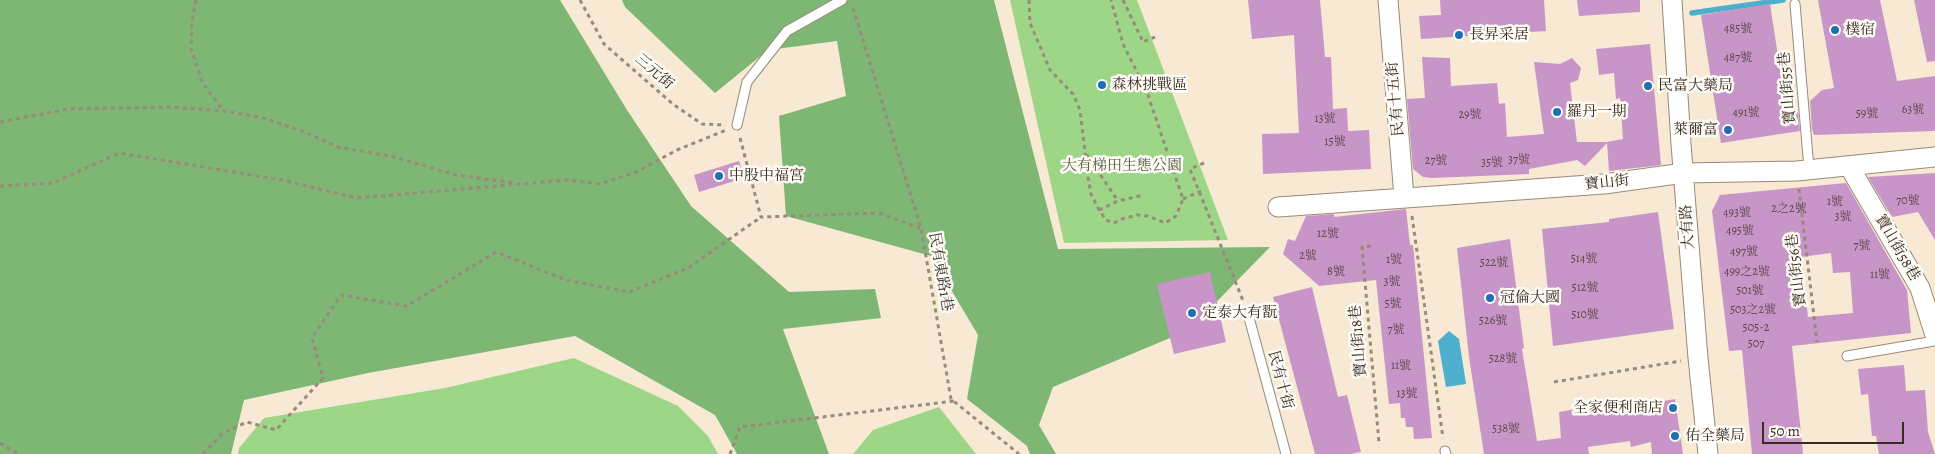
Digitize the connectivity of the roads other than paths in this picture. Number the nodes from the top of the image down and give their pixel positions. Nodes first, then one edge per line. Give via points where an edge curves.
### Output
1 (842, 0) edge
2 (1388, 0) edge
3 (1672, 0) edge
4 (1795, 4) dead end
5 (737, 125) road end
6 (1935, 157) edge
7 (1849, 166) junction
8 (1809, 169) junction
9 (1684, 173) junction
10 (1407, 197) junction
11 (1278, 207) dead end
12 (1248, 314) road end
13 (1935, 335) edge
14 (1935, 341) edge
15 (1847, 356) dead end
16 (1286, 454) edge
17 (1708, 454) edge

1 - 5 lane via 787,31 747,82
2 - 10 street, 民有十五街
3 - 9 street, 大有路
4 - 8 lane, 寶山街55巷
6 - 7 street, 寶山街
7 - 8 street, 寶山街
7 - 13 street, 寶山街58巷 via 1920,288
8 - 9 street, 寶山街
9 - 10 street, 寶山街 via 1604,184
9 - 17 street, 大有路
10 - 11 street, 寶山街
12 - 16 lane, 民有十街
14 - 15 lane

